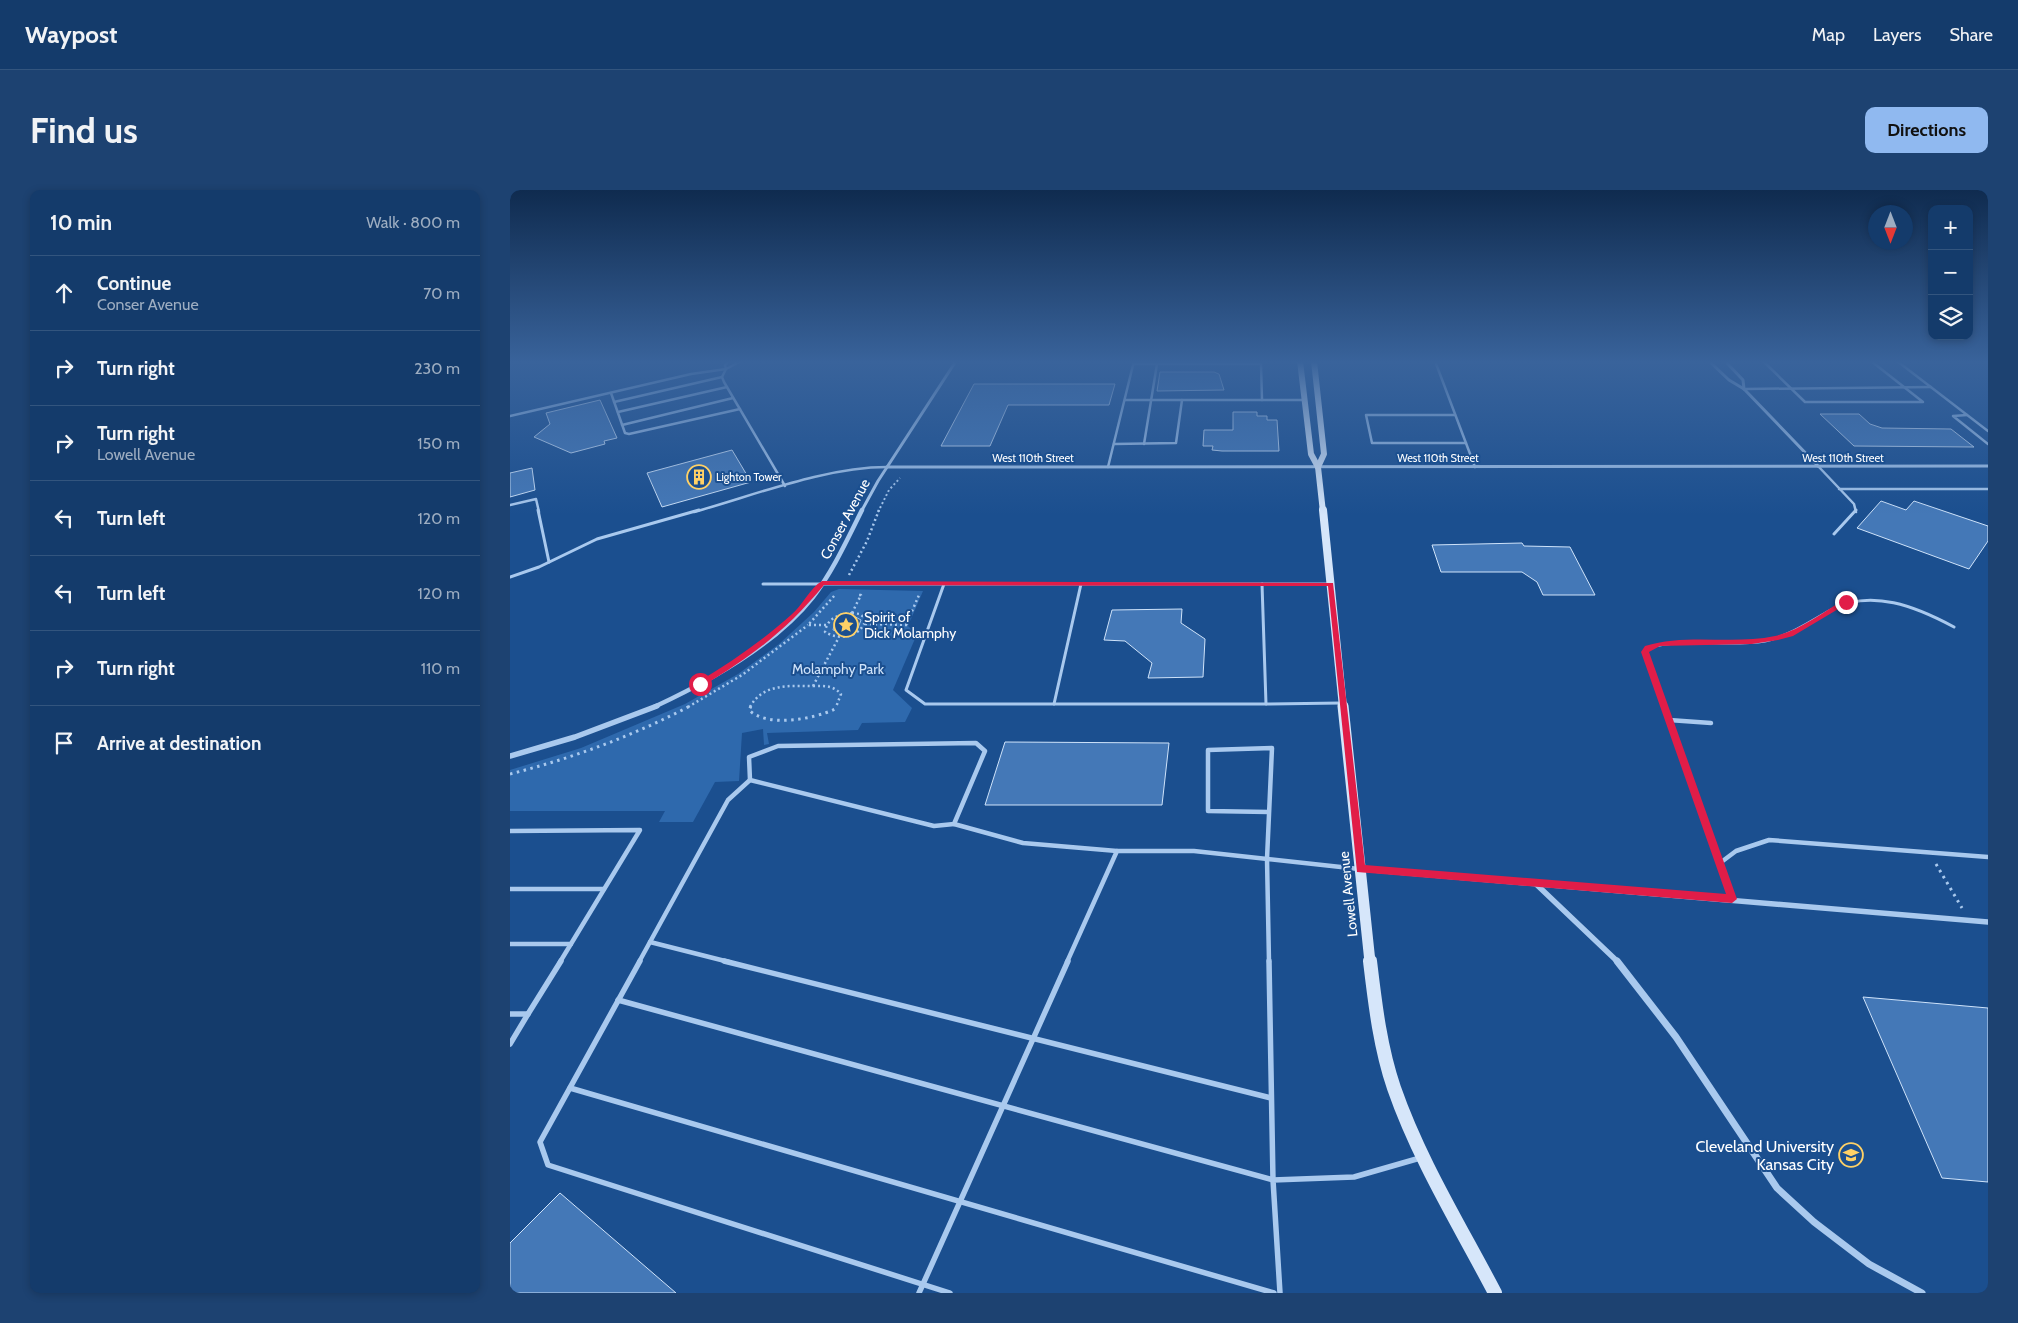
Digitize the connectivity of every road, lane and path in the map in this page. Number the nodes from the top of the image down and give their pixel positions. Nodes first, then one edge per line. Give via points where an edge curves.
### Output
1 (525, 412) edge
2 (618, 412) edge
3 (673, 412) edge
4 (726, 412) edge
5 (742, 412) edge
6 (922, 412) edge
7 (1121, 412) edge
8 (1150, 412) edge
9 (1180, 412) edge
10 (1305, 412) edge
11 (1320, 412) edge
12 (1767, 412) edge
13 (1967, 414) joint
14 (1455, 415) joint
15 (510, 416) edge
16 (622, 425) junction
17 (1988, 431) edge
18 (1466, 442) junction
19 (1114, 444) junction
20 (1144, 444) junction
21 (1988, 444) edge
22 (1818, 466) junction
23 (1988, 466) edge
24 (887, 467) junction
25 (1108, 467) junction
26 (1318, 467) junction
27 (1475, 467) junction
28 (906, 476) dead end
29 (785, 486) junction
30 (1839, 489) junction
31 (1988, 489) edge
32 (510, 505) edge
33 (1834, 534) dead end
34 (549, 562) junction
35 (510, 577) edge
36 (822, 583) junction
37 (844, 583) junction
38 (763, 584) dead end
39 (944, 584) junction
40 (1081, 584) junction
41 (1262, 584) junction
42 (1331, 584) junction
43 (844, 595) dead end
44 (852, 595) dead end
45 (835, 596) junction
46 (919, 596) dead end
47 (852, 613) junction
48 (865, 624) junction
49 (826, 625) junction
50 (1954, 627) dead end
51 (839, 637) junction
52 (813, 686) junction
53 (1343, 703) junction
54 (1054, 704) junction
55 (1266, 704) junction
56 (1669, 720) junction
57 (1711, 723) dead end
58 (510, 756) edge
59 (750, 780) junction
60 (1269, 812) junction
61 (954, 824) junction
62 (510, 831) edge
63 (1117, 850) junction
64 (1929, 852) junction
65 (1988, 857) edge
66 (1267, 859) junction
67 (1720, 863) junction
68 (1360, 869) junction
69 (1535, 884) junction
70 (510, 889) edge
71 (604, 889) junction
72 (1732, 899) junction
73 (1970, 920) junction
74 (1988, 922) edge
75 (650, 942) junction
76 (510, 944) edge
77 (571, 944) junction
78 (618, 1000) junction
79 (510, 1014) edge
80 (528, 1014) junction
81 (1033, 1038) junction
82 (510, 1044) edge
83 (570, 1088) junction
84 (1271, 1098) junction
85 (1003, 1105) junction
86 (1423, 1157) junction
87 (1273, 1180) junction
88 (960, 1202) junction
89 (923, 1284) junction
90 (919, 1293) edge
91 (950, 1293) edge
92 (1274, 1293) edge
93 (1280, 1293) edge
94 (1495, 1293) edge
95 (1922, 1293) edge

1 - 15 lane
2 - 16 lane
3 - 16 lane
4 - 16 lane via 636,434 625,433
5 - 29 lane
6 - 24 street, Conser Avenue
7 - 19 lane
8 - 20 lane
9 - 20 lane via 1176,444
10 - 26 street, Lowell Avenue via 1310,454
11 - 26 street, Lowell Avenue via 1324,454
12 - 22 street
13 - 17 lane
13 - 21 lane via 1953,416
14 - 18 lane
14 - 18 lane via 1366,415 1372,442
18 - 27 lane
19 - 20 lane
19 - 25 lane
22 - 23 street, West 110th Street
22 - 27 street, West 110th Street
22 - 30 lane
24 - 25 street, West 110th Street
24 - 29 lane via 839,471
24 - 36 street, Conser Avenue
25 - 26 street, West 110th Street
26 - 27 street, West 110th Street
26 - 42 street, Lowell Avenue
28 - 37 path via 899,478 887,494
29 - 34 lane via 597,539
30 - 31 lane
30 - 33 lane via 1854,504 1856,512
32 - 34 lane via 536,498
34 - 35 lane
36 - 37 lane
36 - 38 lane
36 - 58 street, Conser Avenue via 797,614 772,636 700,684 608,727
37 - 39 lane
37 - 45 path
39 - 40 lane
39 - 54 lane via 906,690 925,704
40 - 41 lane
40 - 54 lane
41 - 42 lane
41 - 55 lane
42 - 53 street, Lowell Avenue
43 - 45 path
44 - 47 path via 861,595
45 - 49 path via 808,625
46 - 48 path via 907,625
47 - 48 path via 864,616
47 - 49 path via 835,617
48 - 51 path via 853,634
49 - 51 path via 828,635
50 - 56 lane via 1891,602 1863,599 1846,602 1778,638 1752,642 1652,645 1645,652 1646,657
51 - 52 path
52 - 52 path via 771,688 758,695 749,710 756,717 766,719 818,717 835,709 841,694 838,689
53 - 55 lane
53 - 68 street, Lowell Avenue
54 - 55 lane
56 - 57 lane
56 - 67 lane
59 - 61 lane via 934,826
59 - 61 lane via 748,757 778,746 976,743 985,751
59 - 75 lane via 728,800
60 - 60 lane via 1272,748 1208,750 1208,811
60 - 66 lane
61 - 63 lane via 1023,843
62 - 71 lane via 640,830
63 - 66 lane via 1194,851
63 - 81 lane
64 - 65 lane
64 - 67 lane via 1769,840 1745,846
64 - 73 path
66 - 68 lane
66 - 84 lane
67 - 72 lane
68 - 69 street
68 - 86 street, Lowell Avenue via 1376,1016 1394,1086
69 - 72 street
69 - 95 street via 1626,968 1776,1188 1869,1264
70 - 71 lane
71 - 77 lane
72 - 73 street
73 - 74 street
75 - 78 lane
75 - 81 lane
76 - 77 lane
77 - 80 lane
78 - 83 lane
78 - 85 lane
79 - 80 lane
80 - 82 lane
81 - 84 lane
81 - 85 lane
83 - 88 lane
83 - 89 lane via 540,1142 548,1166
84 - 87 lane
85 - 87 lane
85 - 88 lane
86 - 87 lane via 1354,1177
86 - 94 street, Lowell Avenue
87 - 93 lane
88 - 89 lane
88 - 92 lane
89 - 90 lane
89 - 91 lane

